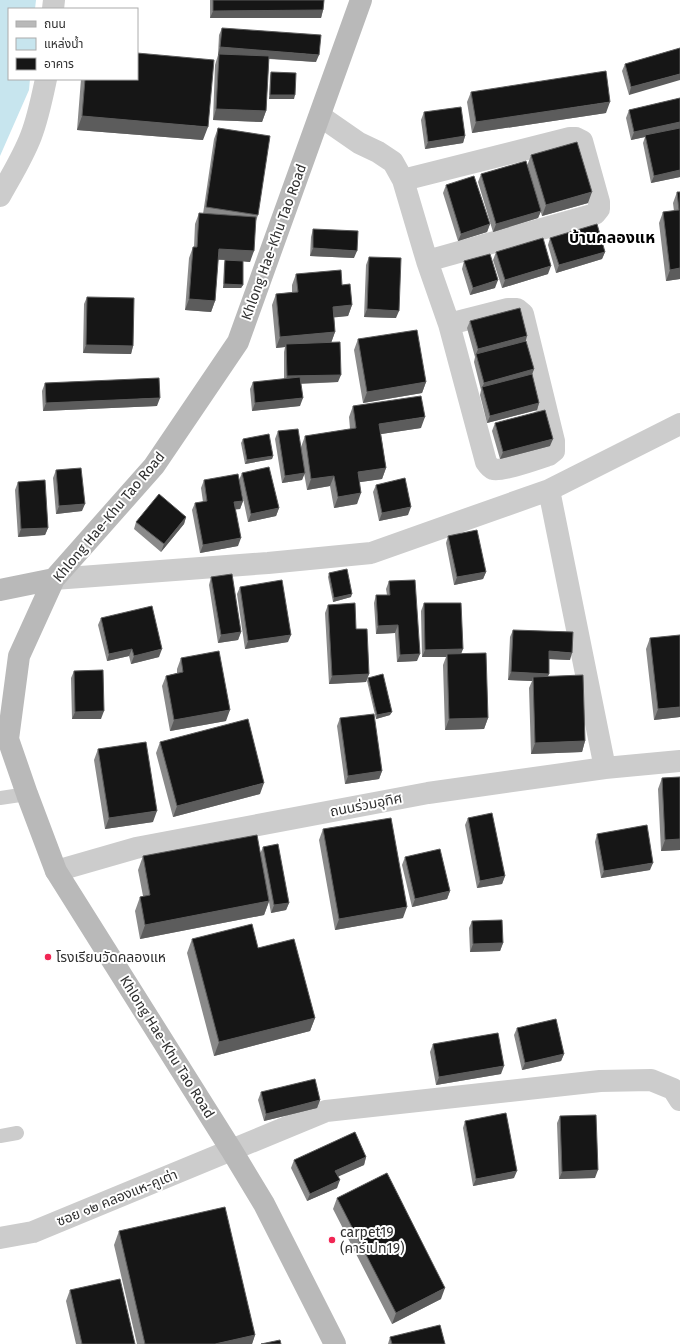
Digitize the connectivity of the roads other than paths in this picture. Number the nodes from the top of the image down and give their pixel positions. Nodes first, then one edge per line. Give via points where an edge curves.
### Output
1 (361, 0) edge
2 (46, 80) edge
3 (320, 116) junction
4 (403, 180) junction
5 (0, 196) edge
6 (427, 261) junction
7 (449, 324) junction
8 (680, 424) edge
9 (549, 490) junction
10 (54, 579) junction
11 (0, 590) edge
12 (4, 732) edge
13 (680, 760) edge
14 (605, 768) junction
15 (27, 794) junction
16 (0, 798) edge
17 (56, 871) junction
18 (680, 1100) edge
19 (17, 1133) dead end
20 (0, 1136) edge
21 (232, 1150) junction
22 (0, 1238) edge
23 (335, 1344) edge

1 - 3 street, Khlong Hae-Khu Tao Road
2 - 5 street via 32,134
3 - 4 street via 359,143 393,162
3 - 10 street, Khlong Hae-Khu Tao Road via 238,342 154,466
4 - 6 street
4 - 6 street via 570,138 582,142 599,202 599,209 595,214
6 - 7 street
7 - 7 street via 508,309 517,309 523,314 554,441 554,450 549,455 500,470 489,466
8 - 9 street
9 - 10 street via 371,553
9 - 14 street
10 - 11 street
10 - 12 street, Khlong Hae-Khu Tao Road via 19,656
12 - 15 street, Khlong Hae-Khu Tao Road
13 - 14 street, ถนนร่วมอุทิศ
14 - 17 street, ถนนร่วมอุทิศ via 420,795 136,848
15 - 16 lane
15 - 17 street, Khlong Hae-Khu Tao Road
17 - 21 street, Khlong Hae-Khu Tao Road
18 - 21 street, ซอย ๑๒ คลองแห-คูเต่า via 674,1089 651,1080 600,1081 326,1111
19 - 20 lane
21 - 22 street, ซอย ๑๒ คลองแห-คูเต่า via 33,1232
21 - 23 street, Khlong Hae-Khu Tao Road via 264,1204

